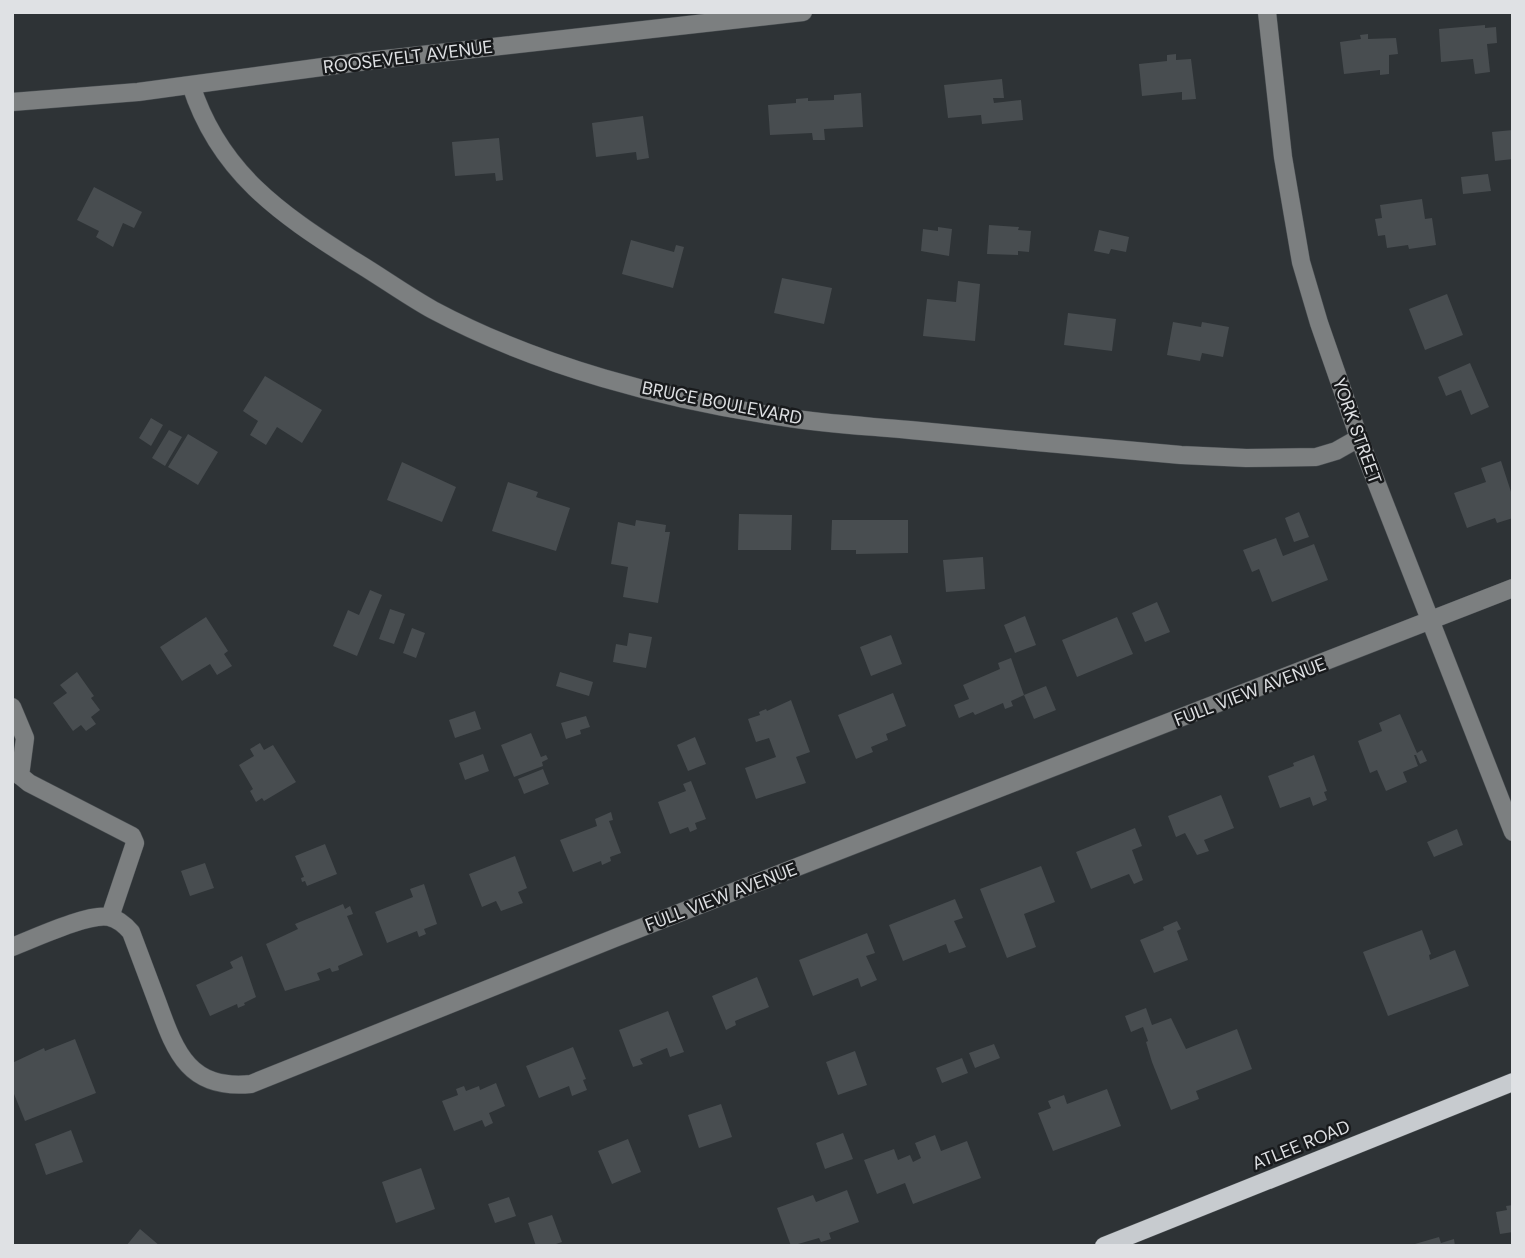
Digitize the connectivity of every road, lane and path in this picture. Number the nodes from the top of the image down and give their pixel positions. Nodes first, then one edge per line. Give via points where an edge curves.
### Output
1 (803, 12) edge
2 (1267, 12) edge
3 (191, 85) junction
4 (12, 102) edge
5 (1359, 438) junction
6 (1513, 589) edge
7 (1431, 622) junction
8 (12, 707) edge
9 (16, 773) edge
10 (1513, 832) edge
11 (110, 917) junction
12 (12, 947) edge
13 (1513, 1082) edge
14 (1104, 1246) edge

1 - 3 street, ROOSEVELT AVENUE
2 - 5 street, YORK STREET via 1283,157 1301,262
3 - 4 street, ROOSEVELT AVENUE
3 - 5 street, BRUCE BOULEVARD via 213,137 236,170 316,236 432,309 477,331 609,380 784,418 1181,455 1316,457
5 - 7 street, YORK STREET
6 - 7 street, FULL VIEW AVENUE
7 - 10 street, YORK STREET
7 - 11 street, FULL VIEW AVENUE via 251,1084 230,1086 209,1080 190,1067 171,1042 131,932
8 - 9 street via 25,737
9 - 11 street via 132,836 135,843
11 - 12 street via 51,931
13 - 14 main road, ATLEE ROAD

